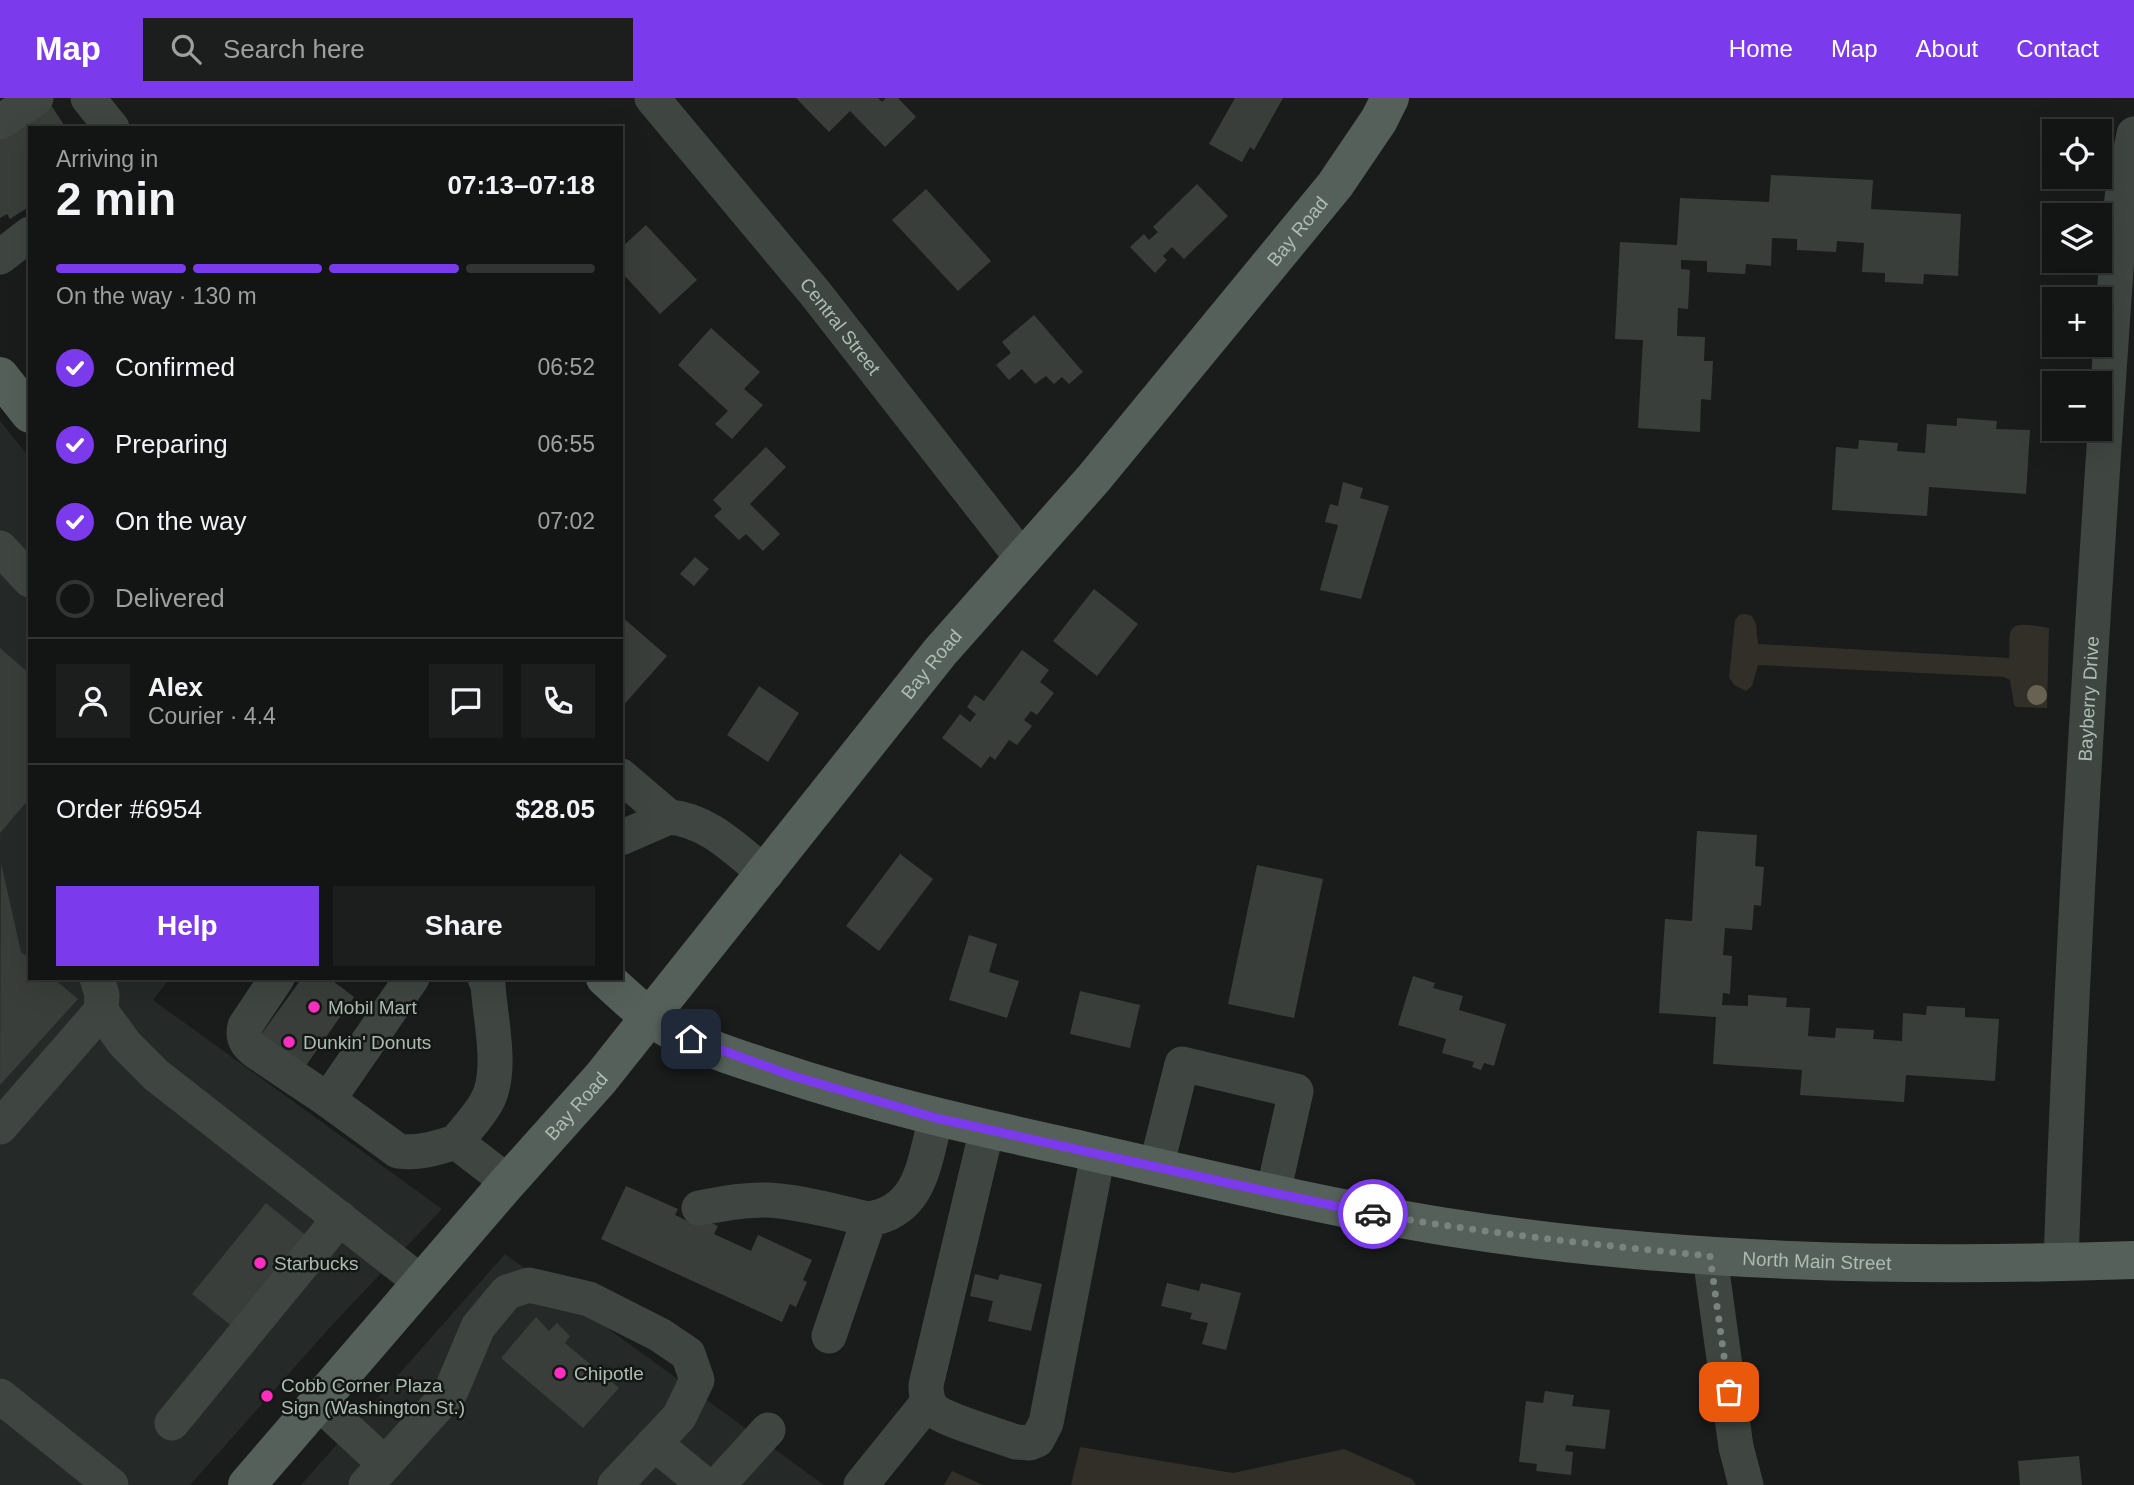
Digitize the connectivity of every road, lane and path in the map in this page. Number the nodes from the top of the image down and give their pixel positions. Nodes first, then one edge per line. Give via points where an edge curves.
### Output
1 (36, 98) edge
2 (88, 98) edge
3 (652, 98) edge
4 (1390, 98) edge
5 (0, 122) edge
6 (110, 126) edge
7 (2134, 134) edge
8 (28, 236) edge
9 (0, 257) edge
10 (0, 377) edge
11 (28, 412) edge
12 (0, 548) edge
13 (1022, 558) junction
14 (28, 578) edge
15 (623, 778) edge
16 (668, 817) junction
17 (623, 837) edge
18 (765, 874) junction
19 (276, 980) edge
20 (411, 980) edge
21 (486, 980) edge
22 (608, 980) edge
23 (99, 995) edge
24 (650, 1018) junction
25 (328, 1100) junction
26 (936, 1118) junction
27 (0, 1127) edge
28 (987, 1129) junction
29 (456, 1142) junction
30 (1098, 1154) junction
31 (1156, 1167) junction
32 (508, 1182) junction
33 (1273, 1193) junction
34 (699, 1208) dead end
35 (340, 1217) junction
36 (869, 1219) junction
37 (1710, 1256) junction
38 (2134, 1260) edge
39 (2061, 1263) junction
40 (422, 1283) junction
41 (829, 1336) dead end
42 (928, 1402) junction
43 (319, 1403) junction
44 (4, 1407) edge
45 (172, 1423) dead end
46 (768, 1430) dead end
47 (654, 1443) junction
48 (375, 1474) edge
49 (111, 1485) edge
50 (247, 1485) edge
51 (615, 1485) edge
52 (705, 1485) edge
53 (718, 1485) edge
54 (861, 1485) edge
55 (1746, 1485) edge

1 - 5 street
2 - 6 street
3 - 13 street, Central Street via 815,293
4 - 13 main road, Bay Road via 1335,185 1094,478
7 - 39 street, Bayberry Drive via 2119,226 2099,512
8 - 9 street
10 - 11 main road
12 - 14 street
13 - 18 main road, Bay Road via 940,652
15 - 16 street
16 - 17 street
16 - 18 street via 683,818 713,832
18 - 24 main road, Bay Road
19 - 25 street via 245,1026 245,1041
20 - 25 street
21 - 29 street via 494,1080 487,1102
22 - 24 main road, North Main Street
23 - 27 street
23 - 35 street via 125,1044 156,1075
24 - 26 main road, North Main Street via 744,1060
24 - 32 main road, Bay Road
25 - 29 street via 398,1151 426,1151
26 - 28 main road, North Main Street
26 - 36 street via 910,1197 892,1213
28 - 30 main road, North Main Street
28 - 42 street via 926,1385
29 - 32 street
30 - 31 main road, North Main Street
30 - 42 street via 1042,1434 1030,1443 1016,1442 941,1415
31 - 33 main road, North Main Street
31 - 33 street via 1182,1064 1296,1091
32 - 40 main road, Bay Road
33 - 37 main road, North Main Street via 1448,1227
34 - 36 street via 769,1200
35 - 40 street
35 - 45 street
36 - 41 street
37 - 39 main road, North Main Street via 1875,1264
37 - 55 street
38 - 39 main road, North Main Street
40 - 43 main road, Bay Road
42 - 54 street
43 - 48 street
43 - 50 main road, Bay Road
44 - 49 street
46 - 53 street
47 - 48 street via 679,1418 696,1380 688,1354 589,1299 530,1285 507,1292 478,1327 451,1391
47 - 51 street
47 - 52 street

